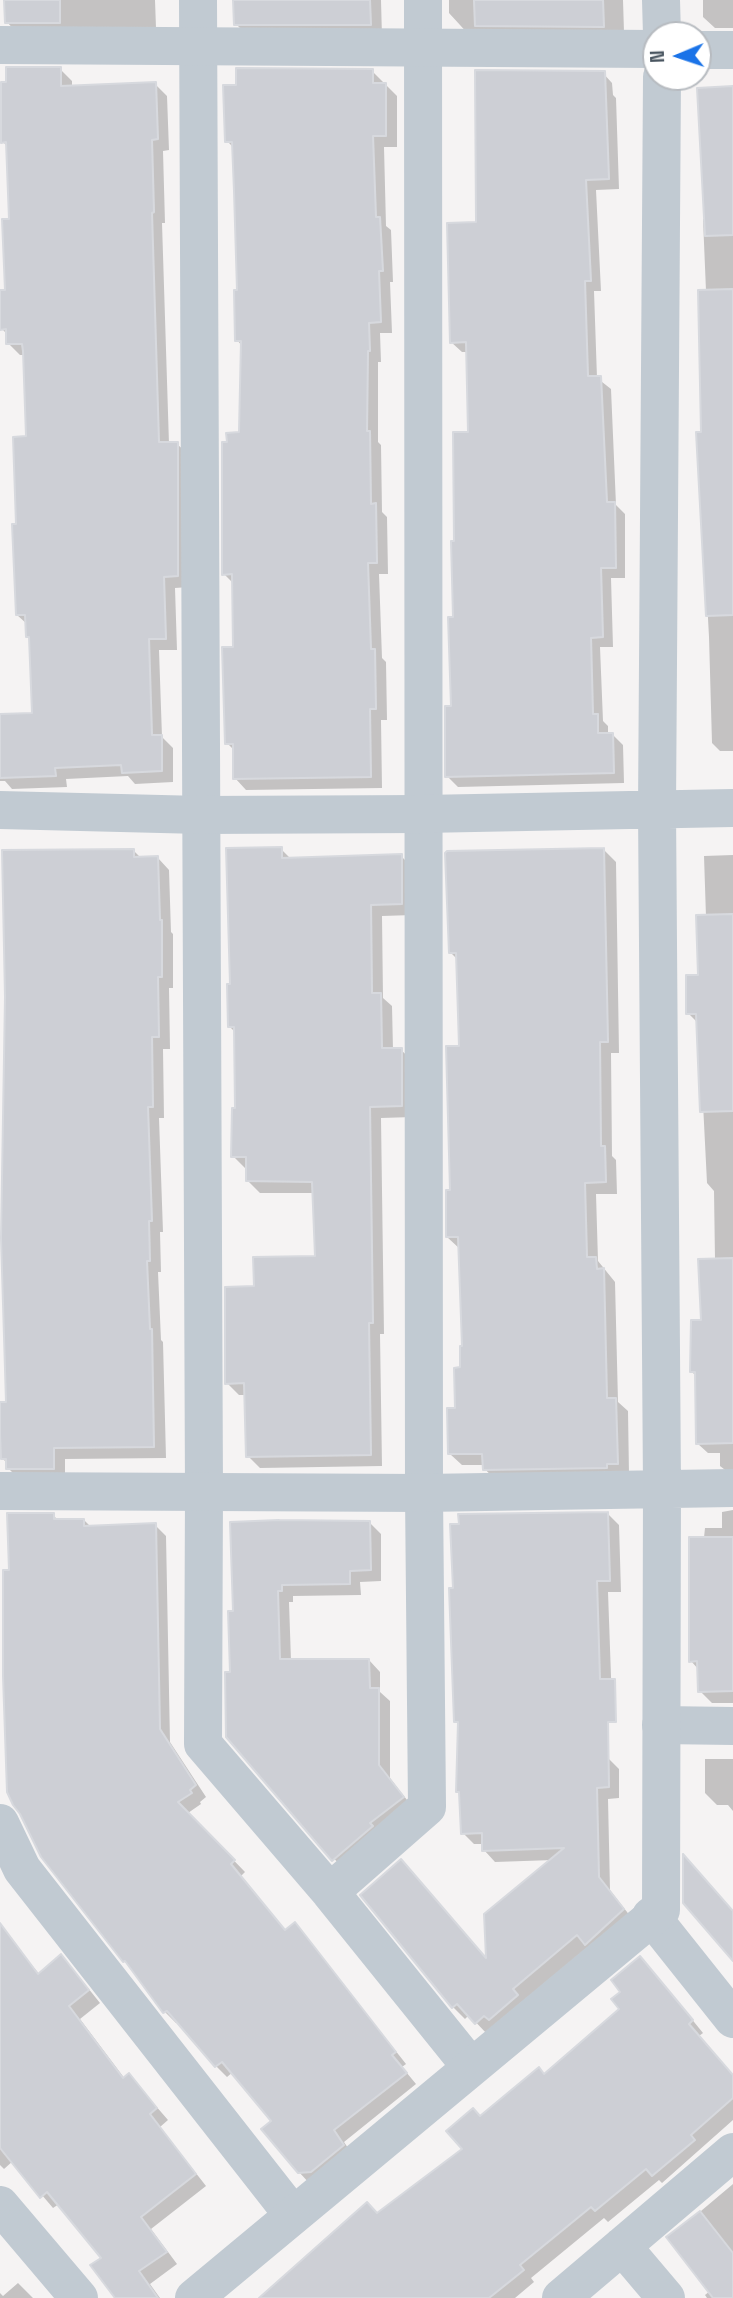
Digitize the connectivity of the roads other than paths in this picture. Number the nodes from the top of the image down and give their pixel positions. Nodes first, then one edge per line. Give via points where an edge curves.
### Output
1 (198, 0) edge
2 (423, 0) edge
3 (661, 0) edge
4 (662, 21) edge
5 (0, 45) edge
6 (198, 47) junction
7 (423, 49) junction
8 (642, 50) edge
9 (712, 50) edge
10 (733, 50) edge
11 (662, 91) edge
12 (657, 808) junction
13 (733, 808) edge
14 (0, 810) edge
15 (423, 814) junction
16 (201, 815) junction
17 (662, 1487) junction
18 (733, 1488) edge
19 (0, 1491) edge
20 (204, 1491) junction
21 (424, 1493) junction
22 (661, 1725) junction
23 (733, 1726) edge
24 (0, 1823) edge
25 (11, 1876) edge
26 (330, 1892) junction
27 (651, 1916) junction
28 (733, 2019) edge
29 (471, 2067) junction
30 (733, 2152) edge
31 (0, 2205) edge
32 (293, 2215) junction
33 (622, 2246) junction
34 (79, 2298) edge
35 (194, 2298) edge
36 (561, 2298) edge
37 (666, 2298) edge

1 - 6 street
2 - 7 street
3 - 4 street
5 - 6 street
6 - 7 street
6 - 16 street
7 - 8 street
7 - 15 street
9 - 10 street
11 - 12 street
12 - 13 street
12 - 15 street
12 - 17 street
14 - 16 street
15 - 16 street
15 - 21 street
16 - 20 street
17 - 18 street
17 - 21 street
17 - 22 street
19 - 20 street
20 - 21 street
20 - 26 street via 203,1744
21 - 26 street via 427,1807
22 - 23 street
22 - 27 street via 661,1910
24 - 25 street
25 - 32 street
26 - 29 street
27 - 28 street
27 - 29 street
29 - 32 street
30 - 33 street
31 - 34 street
32 - 35 street
33 - 36 street
33 - 37 street

